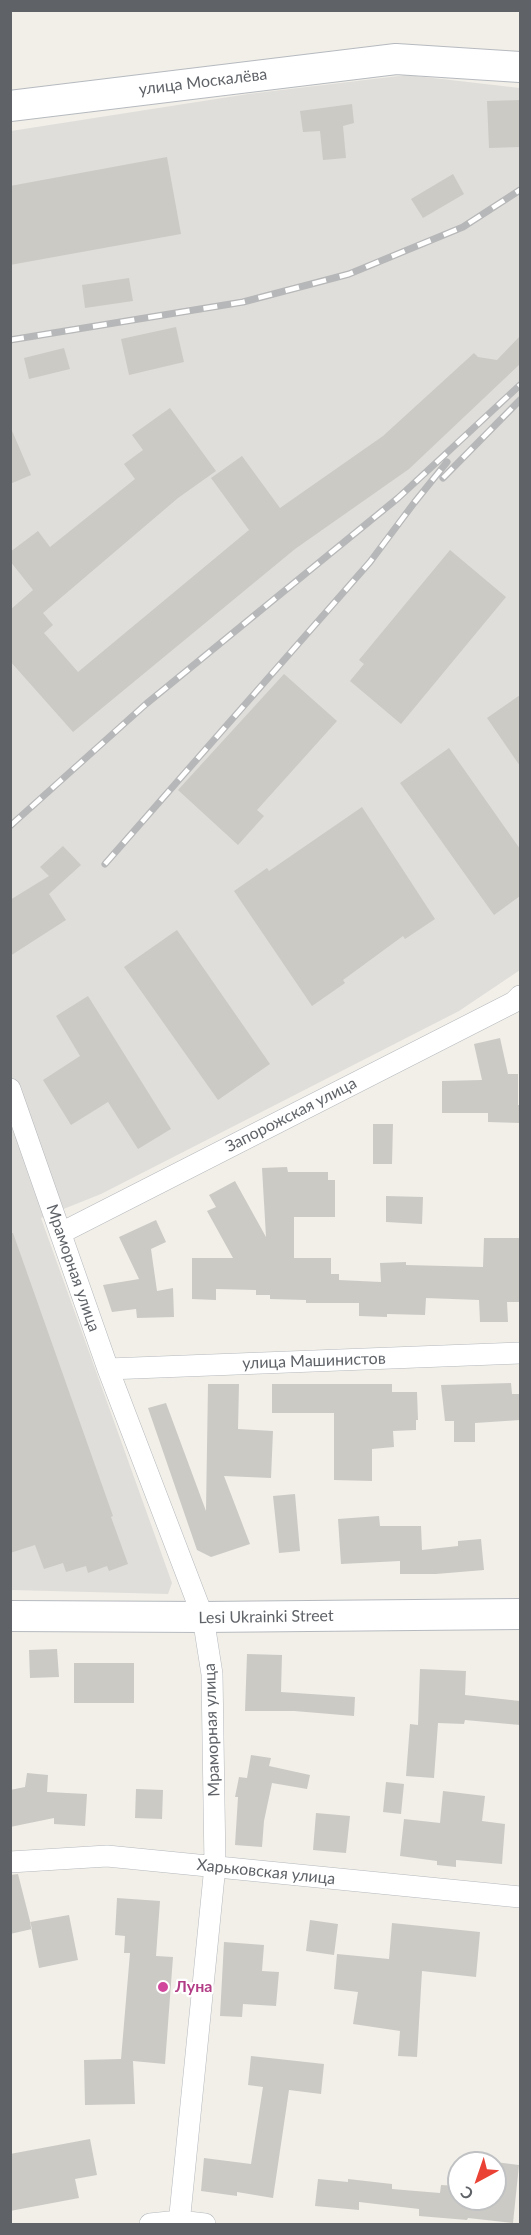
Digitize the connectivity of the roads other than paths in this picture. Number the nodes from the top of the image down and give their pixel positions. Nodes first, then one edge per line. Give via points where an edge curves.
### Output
1 (520, 67) edge
2 (10, 106) edge
3 (518, 1000) edge
4 (10, 1089) edge
5 (61, 1233) junction
6 (520, 1353) edge
7 (108, 1369) junction
8 (520, 1614) edge
9 (10, 1616) edge
10 (203, 1617) junction
11 (10, 1862) edge
12 (215, 1866) junction
13 (520, 1897) edge
14 (179, 2223) edge
15 (150, 2224) edge
16 (206, 2224) edge

1 - 2 main road via 396,59
3 - 5 street, Запорожская улица
4 - 5 street, Мраморная улица
5 - 7 street, Мраморная улица
6 - 7 street, улица Машинистов
7 - 10 street, Мраморная улица
8 - 10 main road, Lesi Ukrainki Street
9 - 10 main road, Lesi Ukrainki Street
10 - 12 street, Мраморная улица via 212,1674
11 - 12 street, Харьковская улица via 107,1856
12 - 13 street, Харьковская улица
12 - 14 street, Мраморная улица
14 - 15 street
14 - 16 street

